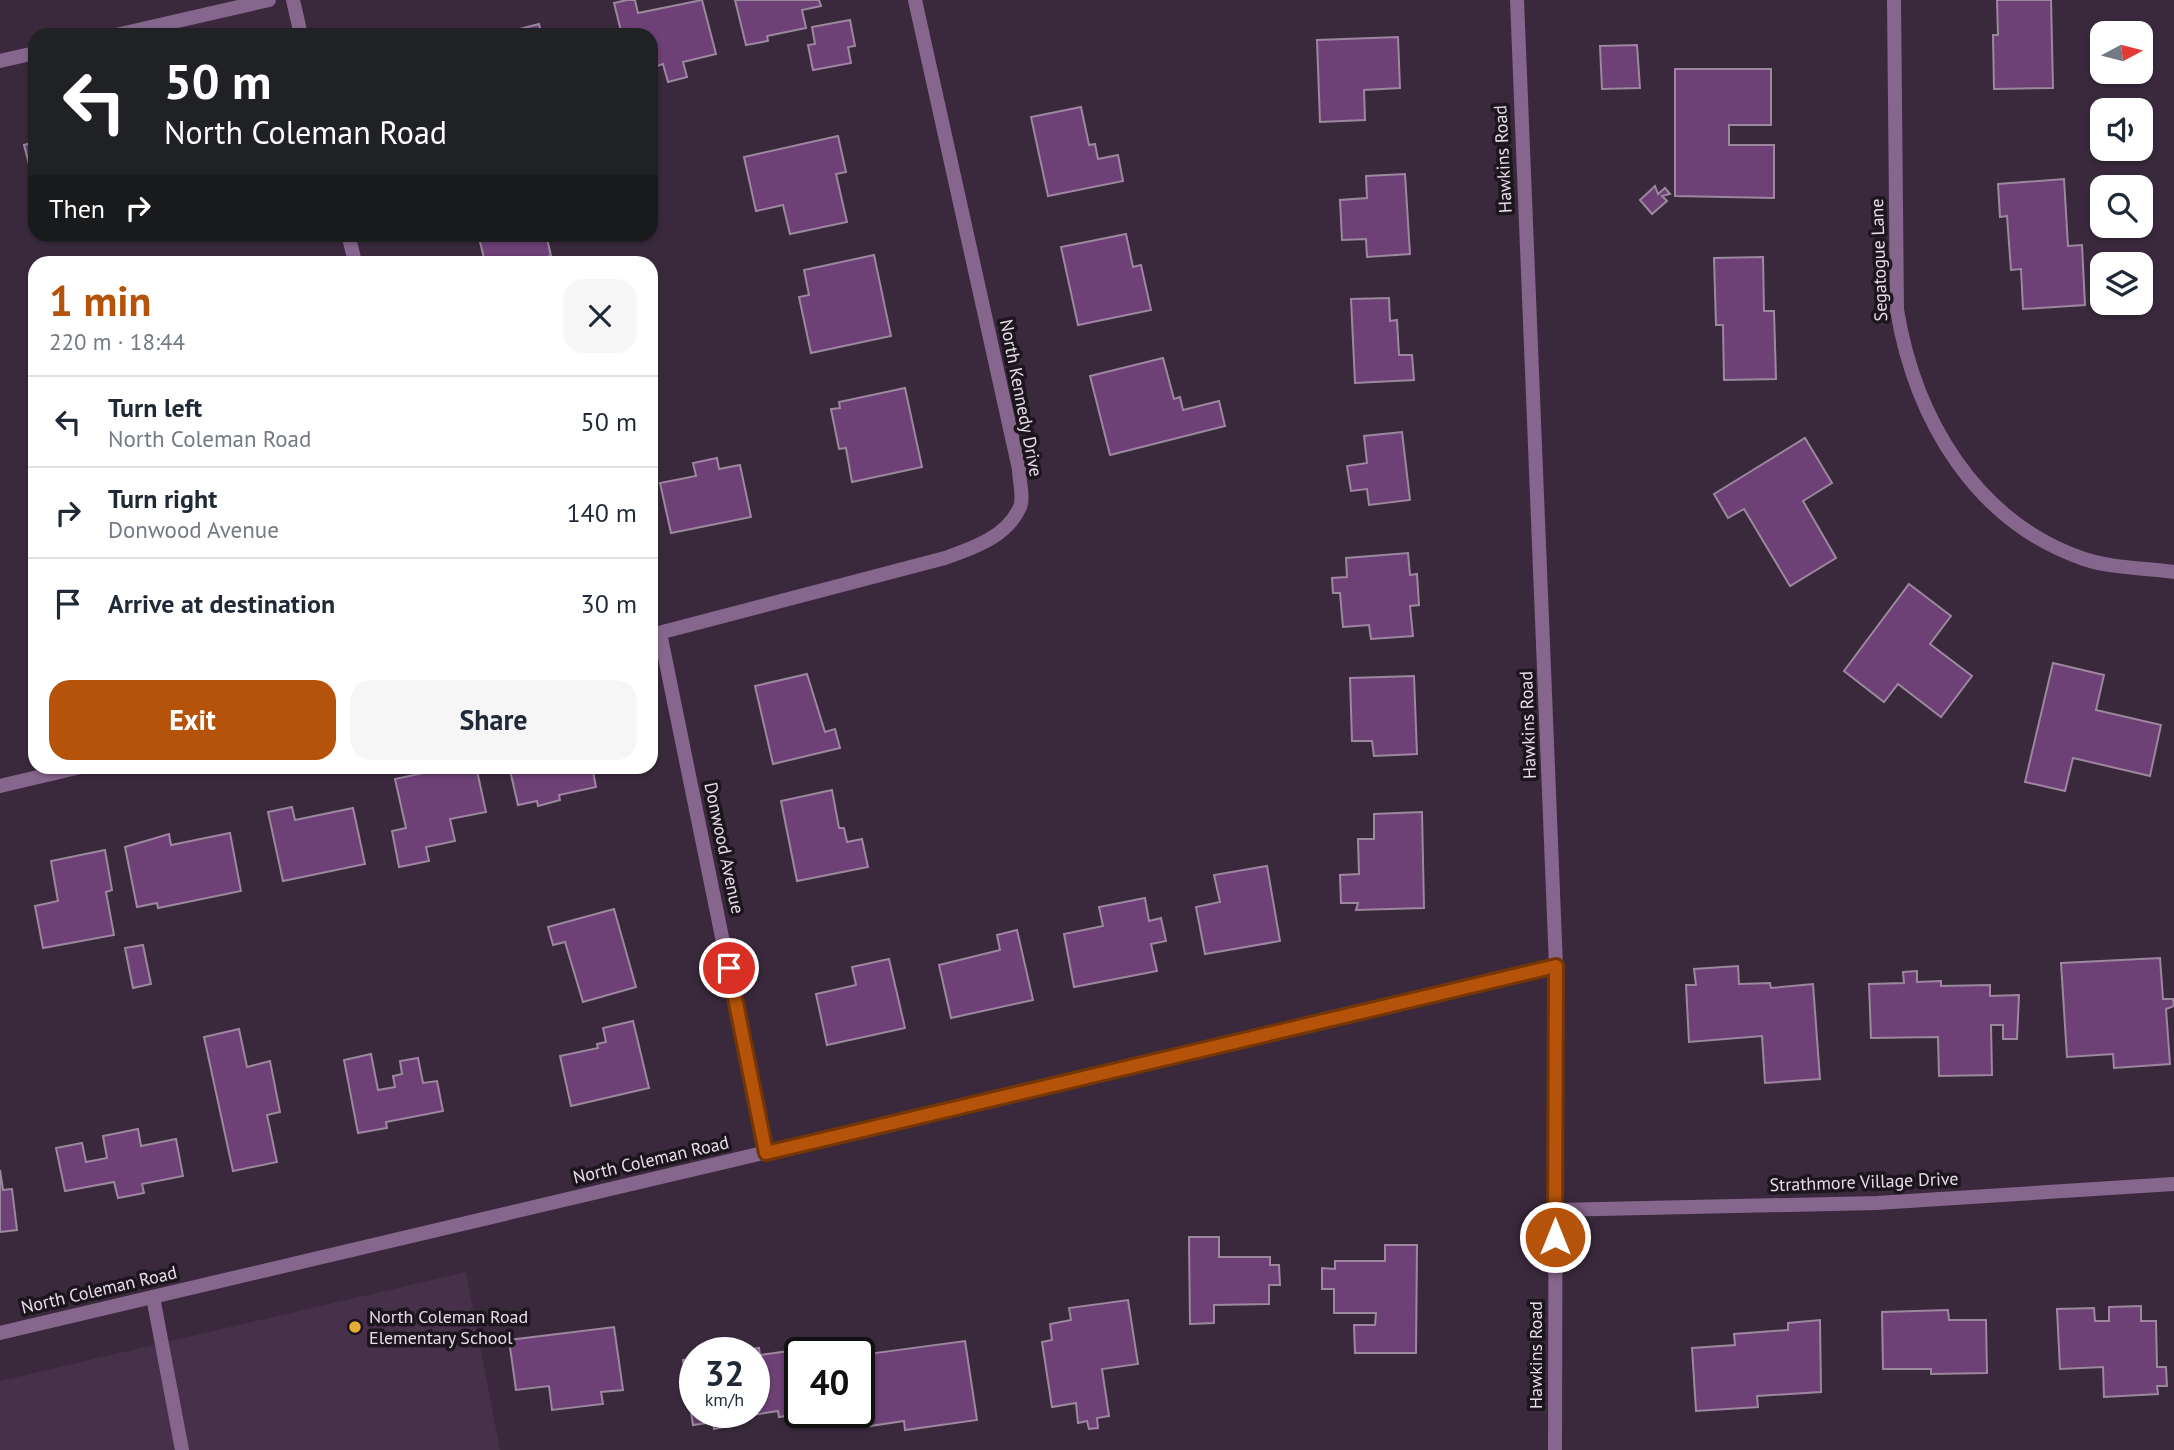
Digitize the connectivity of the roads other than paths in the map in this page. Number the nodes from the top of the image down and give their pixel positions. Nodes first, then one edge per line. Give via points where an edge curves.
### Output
1 (269, 0) edge
2 (293, 0) edge
3 (915, 0) edge
4 (1517, 0) edge
5 (1894, 0) edge
6 (147, 28) edge
7 (299, 28) edge
8 (28, 55) edge
9 (0, 61) edge
10 (2174, 572) edge
11 (658, 633) edge
12 (658, 648) edge
13 (51, 774) edge
14 (0, 786) edge
15 (1556, 966) junction
16 (766, 1153) junction
17 (2174, 1184) edge
18 (1555, 1210) junction
19 (153, 1297) junction
20 (0, 1333) edge
21 (182, 1450) edge
22 (1555, 1450) edge

1 - 6 street
2 - 7 street
3 - 11 street, North Kennedy Drive via 1019,469 1021,505 1006,528 976,547 945,558
4 - 15 street, Hawkins Road
5 - 10 street, Segatogue Lane via 1897,310 1904,353 1920,398 1964,473 2017,524 2085,560
8 - 9 street
12 - 16 street, Donwood Avenue
13 - 14 street
15 - 16 street, North Coleman Road
15 - 18 street, Hawkins Road
16 - 19 street, North Coleman Road
17 - 18 street, Strathmore Village Drive via 1877,1203
18 - 22 street, Hawkins Road
19 - 20 street, North Coleman Road
19 - 21 street

